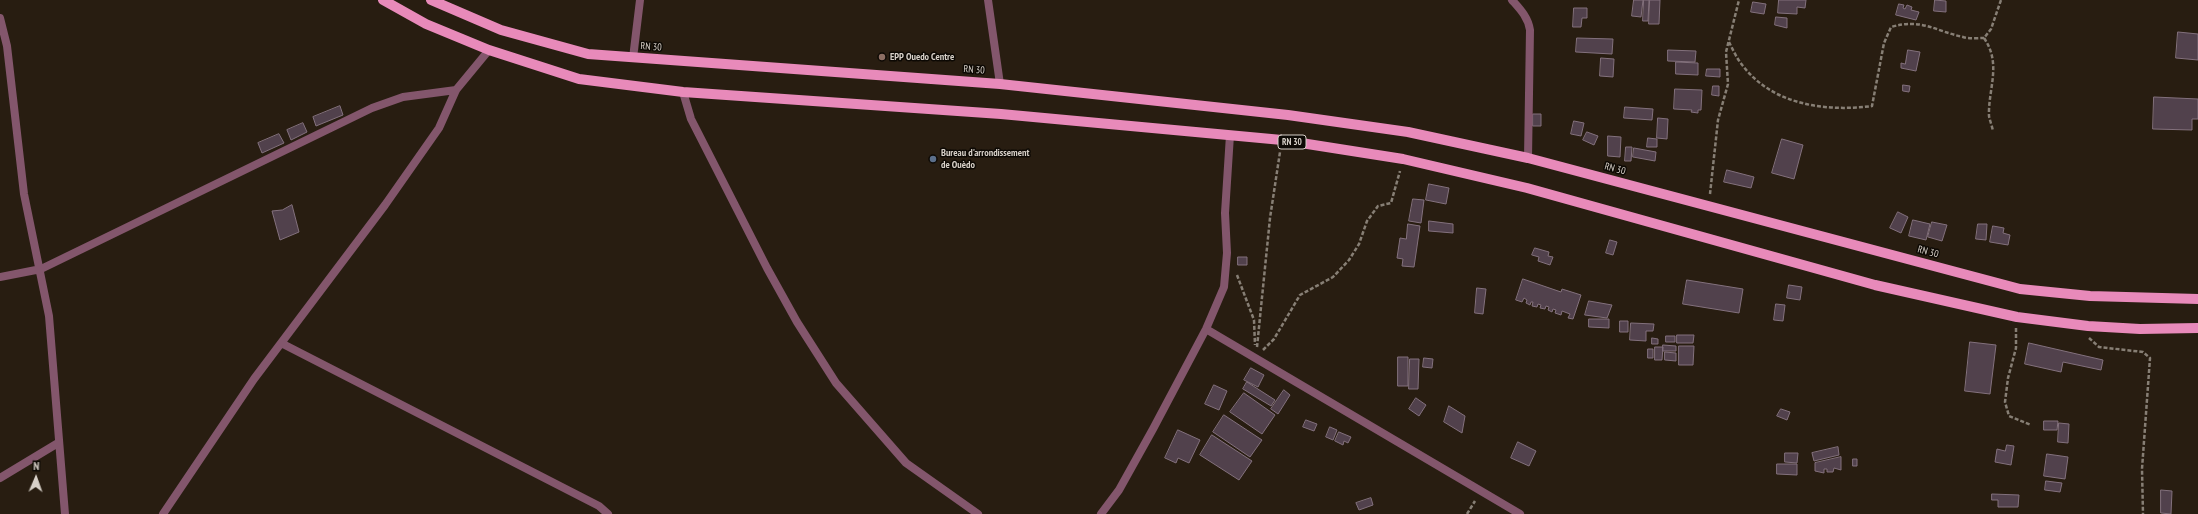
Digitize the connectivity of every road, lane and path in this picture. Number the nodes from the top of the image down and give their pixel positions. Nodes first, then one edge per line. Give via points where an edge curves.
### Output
1 (383, 0) edge
2 (431, 0) edge
3 (640, 0) edge
4 (988, 0) edge
5 (1512, 0) edge
6 (1739, 0) edge
7 (2001, 0) edge
8 (0, 18) edge
9 (1984, 38) junction
10 (1729, 42) junction
11 (489, 50) junction
12 (633, 58) junction
13 (1000, 84) junction
14 (456, 90) junction
15 (683, 92) junction
16 (1993, 131) dead end
17 (1230, 135) junction
18 (1282, 140) junction
19 (1528, 158) junction
20 (1404, 159) junction
21 (1708, 207) junction
22 (40, 269) junction
23 (1235, 272) dead end
24 (0, 277) edge
25 (2198, 299) edge
26 (2017, 317) junction
27 (2088, 326) junction
28 (2198, 328) edge
29 (1206, 329) junction
30 (281, 343) junction
31 (1256, 358) junction
32 (2031, 425) dead end
33 (58, 443) junction
34 (0, 478) edge
35 (65, 514) edge
36 (163, 514) edge
37 (608, 514) edge
38 (978, 514) edge
39 (1100, 514) edge
40 (1520, 514) edge
41 (2143, 514) edge

1 - 11 main road, RN 30 via 426,24
2 - 12 main road, RN 30 / RN 30 via 501,30 588,54
3 - 12 street
4 - 13 street
5 - 19 street via 1529,23 1530,30
6 - 10 path
7 - 9 path via 1991,29
8 - 22 street via 7,46 24,194
9 - 10 path via 1964,38 1933,26 1906,23 1891,27 1884,43 1872,106 1849,109 1800,104 1764,87 1743,66
9 - 16 path via 1992,49 1993,75 1989,116
10 - 21 path via 1726,52 1728,84 1718,120
11 - 14 street
11 - 15 main road, RN 30 via 579,79
12 - 13 main road, RN 30 / RN 30
13 - 19 main road, RN 30 / RN 30 via 1296,116 1408,132
14 - 22 street via 403,96 372,108
14 - 30 street via 439,128 385,205
15 - 17 main road, RN 30 via 1001,114
15 - 38 street via 690,119 767,268 797,322 836,383 906,463
17 - 18 main road, RN 30
17 - 29 street via 1224,286
18 - 20 main road, RN 30
18 - 31 path via 1270,218
19 - 21 main road, RN 30 / RN 30
20 - 26 main road, RN 30 via 1527,188 1875,284
20 - 31 path via 1391,203 1378,206 1367,221 1360,244 1350,260 1333,277 1300,295 1274,339
21 - 25 main road, RN 30 / RN 30 via 2020,289 2090,296
22 - 24 street
22 - 33 street via 55,366
23 - 31 path via 1254,320
26 - 27 main road, RN 30
26 - 32 path via 2016,348 2005,402 2010,416
27 - 28 main road, RN 30 via 2140,329
27 - 41 path via 2089,340 2099,347 2143,352 2150,358 2142,470
29 - 31 street
29 - 39 street via 1119,490
30 - 36 street
30 - 37 street via 599,506
31 - 40 street
33 - 34 street
33 - 35 street

